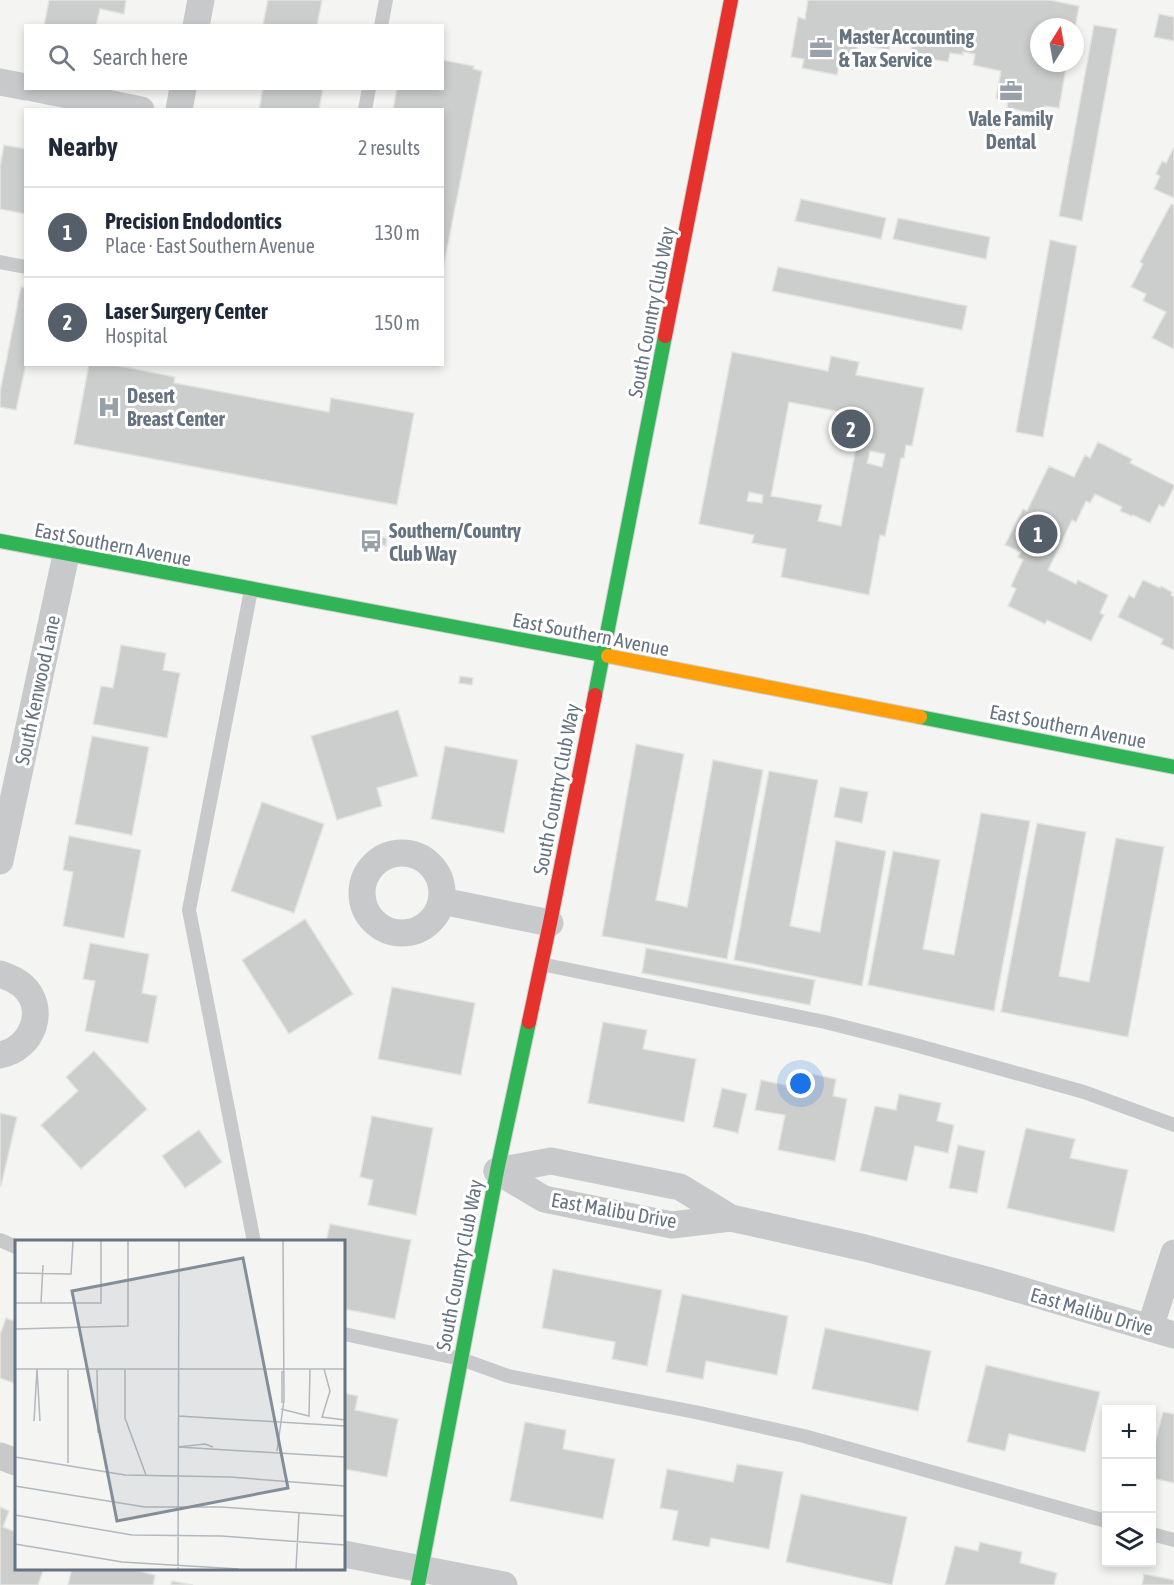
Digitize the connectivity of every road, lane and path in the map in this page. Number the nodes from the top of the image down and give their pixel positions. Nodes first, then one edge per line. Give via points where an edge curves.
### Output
1 (201, 0) edge
2 (386, 0) edge
3 (731, 0) edge
4 (196, 24) edge
5 (381, 24) edge
6 (0, 82) edge
7 (24, 87) edge
8 (43, 90) edge
9 (183, 90) edge
10 (369, 90) edge
11 (131, 108) edge
12 (179, 108) edge
13 (365, 108) edge
14 (0, 262) edge
15 (24, 267) edge
16 (0, 542) edge
17 (66, 555) junction
18 (250, 590) junction
19 (603, 655) junction
20 (1174, 767) edge
21 (0, 861) edge
22 (442, 901) dead end
23 (550, 923) junction
24 (541, 964) junction
25 (0, 974) edge
26 (0, 1055) edge
27 (1174, 1125) edge
28 (497, 1171) junction
29 (731, 1218) junction
30 (0, 1240) edge
31 (254, 1240) edge
32 (15, 1247) edge
33 (1174, 1253) edge
34 (1162, 1332) edge
35 (345, 1334) edge
36 (461, 1359) junction
37 (0, 1456) edge
38 (15, 1462) edge
39 (1102, 1520) edge
40 (1156, 1534) edge
41 (1174, 1540) edge
42 (345, 1554) edge
43 (420, 1577) edge
44 (504, 1585) edge

1 - 4 street
2 - 5 lane
3 - 19 street, South Country Club Way
6 - 7 street
8 - 11 street
9 - 12 street
10 - 13 lane
14 - 15 lane
16 - 17 street, East Southern Avenue
17 - 18 street, East Southern Avenue
17 - 21 street, South Kenwood Lane
18 - 19 street, East Southern Avenue
18 - 31 lane via 189,910
19 - 20 street, East Southern Avenue
19 - 23 street, South Country Club Way
22 - 23 street
23 - 24 street, South Country Club Way
24 - 27 lane via 908,1042 1084,1092
24 - 28 street, South Country Club Way
25 - 26 street via 23,986 35,1009 30,1036 21,1046
28 - 29 street, East Malibu Drive via 544,1199 672,1225
28 - 29 street, East Malibu Drive via 551,1161 680,1186
28 - 36 street, South Country Club Way
29 - 34 street, East Malibu Drive via 987,1280
30 - 32 lane
33 - 34 street
35 - 36 lane
36 - 39 lane via 507,1376 804,1436
36 - 43 street, South Country Club Way
37 - 38 street
40 - 41 lane
42 - 43 street
43 - 44 street

